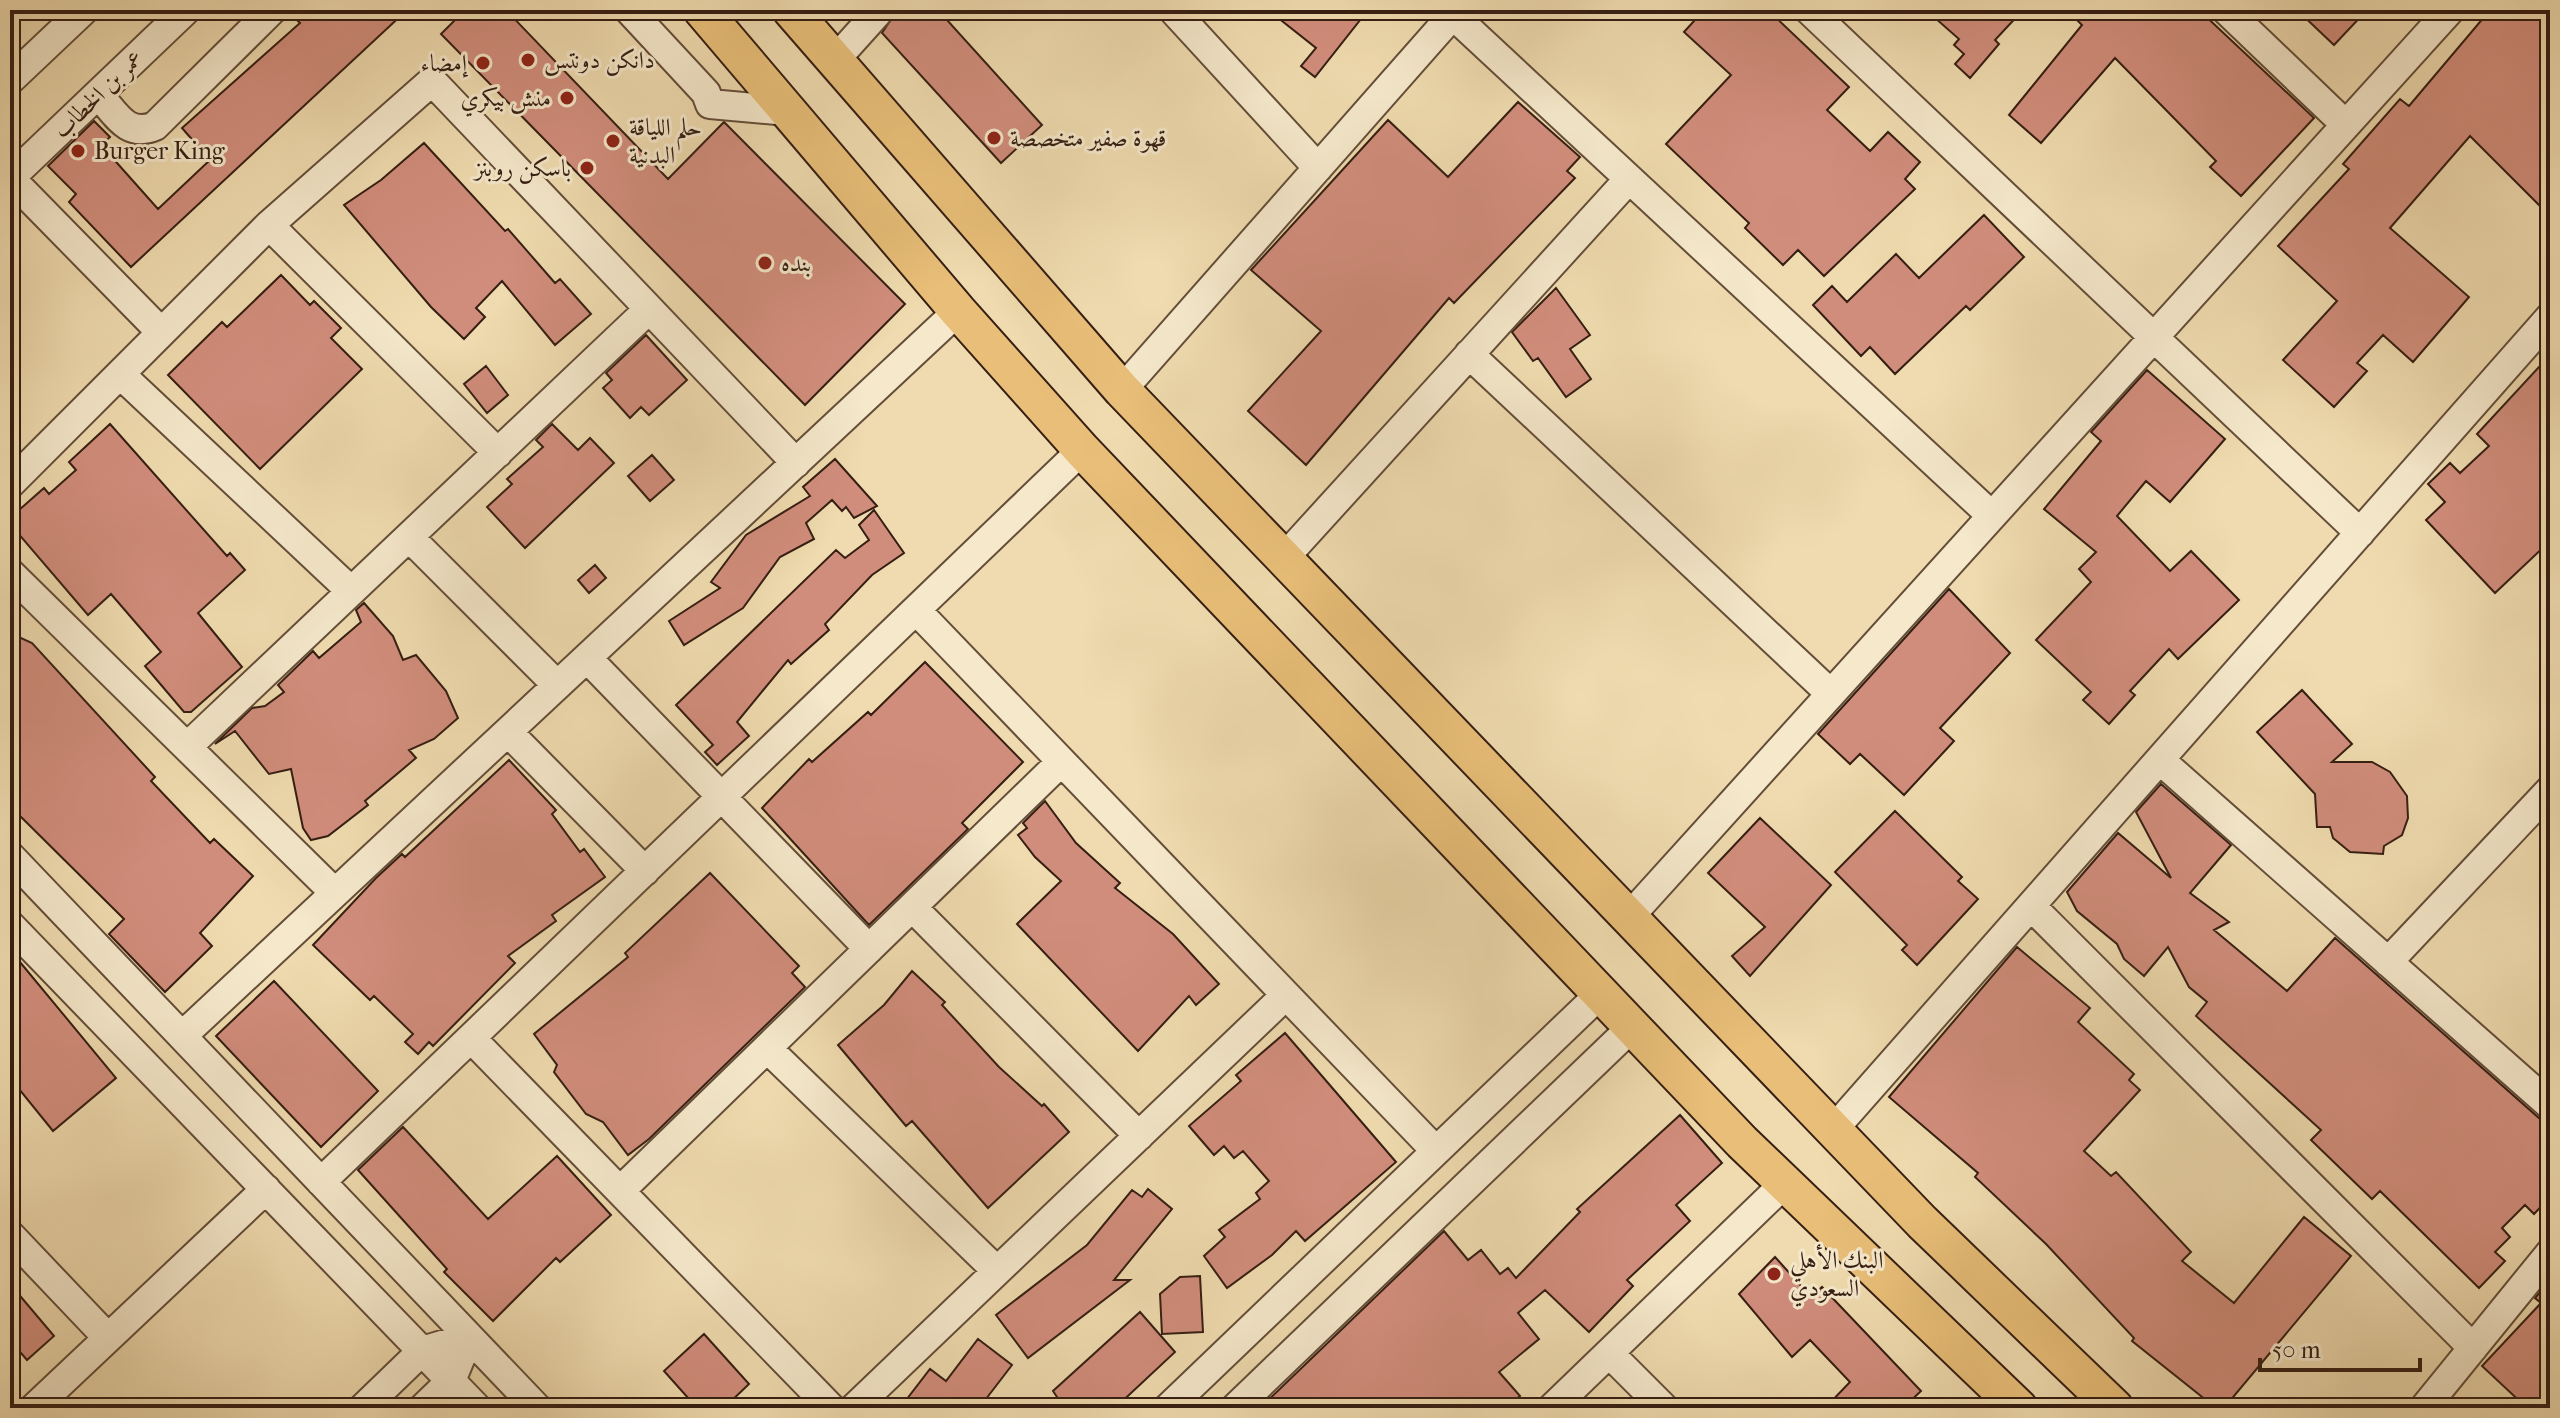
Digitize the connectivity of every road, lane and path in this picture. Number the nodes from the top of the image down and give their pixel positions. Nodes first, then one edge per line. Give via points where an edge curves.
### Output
1 (84, 10) edge
2 (186, 10) edge
3 (272, 10) edge
4 (629, 10) edge
5 (702, 10) edge
6 (791, 10) edge
7 (880, 10) edge
8 (1173, 10) edge
9 (1809, 10) edge
10 (2226, 10) edge
11 (2450, 10) edge
12 (1455, 13) edge
13 (835, 60) junction
14 (10, 80) edge
15 (98, 94) junction
16 (788, 111) junction
17 (2346, 125) junction
18 (1318, 168) junction
19 (10, 178) edge
20 (1629, 179) junction
21 (269, 225) junction
22 (647, 311) junction
23 (958, 311) junction
24 (2550, 317) edge
25 (161, 332) junction
26 (2154, 336) junction
27 (1469, 354) junction
28 (120, 374) junction
29 (1122, 390) junction
30 (1082, 450) junction
31 (498, 453) junction
32 (796, 463) junction
33 (10, 484) edge
34 (1992, 516) junction
35 (2360, 533) junction
36 (409, 537) junction
37 (1284, 558) junction
38 (10, 573) edge
39 (351, 591) junction
40 (916, 610) junction
41 (587, 658) junction
42 (557, 685) junction
43 (1831, 694) junction
44 (508, 732) junction
45 (187, 747) junction
46 (2160, 760) junction
47 (1061, 762) junction
48 (2550, 790) edge
49 (723, 796) junction
50 (10, 856) edge
51 (645, 871) junction
52 (335, 893) junction
53 (2031, 906) junction
54 (912, 907) junction
55 (1629, 917) junction
56 (10, 925) edge
57 (869, 949) junction
58 (2388, 962) junction
59 (1600, 994) junction
60 (1286, 995) junction
61 (1632, 1027) junction
62 (182, 1036) junction
63 (471, 1038) junction
64 (767, 1048) junction
65 (2550, 1105) edge
66 (1833, 1130) junction
67 (1139, 1136) junction
68 (1436, 1151) junction
69 (321, 1182) junction
70 (1785, 1183) junction
71 (266, 1189) junction
72 (620, 1191) junction
73 (10, 1235) edge
74 (2550, 1253) edge
75 (997, 1271) junction
76 (469, 1337) junction
77 (108, 1338) junction
78 (2473, 1348) junction
79 (422, 1351) junction
80 (1609, 1353) junction
81 (451, 1381) junction
82 (34, 1408) edge
83 (363, 1408) edge
84 (423, 1408) edge
85 (477, 1408) edge
86 (537, 1408) edge
87 (831, 1408) edge
88 (854, 1408) edge
89 (1168, 1408) edge
90 (1235, 1408) edge
91 (1552, 1408) edge
92 (1664, 1408) edge
93 (2019, 1408) edge
94 (2115, 1408) edge
95 (2424, 1408) edge

1 - 14 street
2 - 15 street, عمر بن الخطاب
3 - 15 street via 155,126 130,130
4 - 16 street via 706,93 710,104
5 - 16 main road
6 - 13 main road
7 - 13 street
8 - 18 street
9 - 26 street
10 - 17 street
11 - 17 street
12 - 18 street
12 - 20 street
13 - 29 main road
15 - 19 street, عمر بن الخطاب
16 - 23 main road
17 - 26 street
18 - 29 street
19 - 25 street
20 - 27 street
20 - 34 street
21 - 22 street via 432,81
21 - 25 street
21 - 31 street
22 - 31 street
22 - 32 street
23 - 30 main road
23 - 32 street
24 - 35 street
25 - 28 street
26 - 34 street
26 - 35 street
27 - 37 street
27 - 43 street
28 - 33 street
28 - 39 street
29 - 37 main road
30 - 40 street
30 - 59 main road
31 - 36 street
32 - 41 street
34 - 43 street
35 - 46 street
36 - 39 street
36 - 42 street
37 - 55 main road
38 - 45 street
39 - 45 street
40 - 47 street
40 - 49 street
41 - 42 street
41 - 49 street
42 - 44 street
43 - 55 street
44 - 51 street
44 - 52 street
45 - 52 street
46 - 53 street
46 - 58 street
47 - 54 street
47 - 60 street
48 - 58 street
49 - 51 street
49 - 57 street
50 - 62 street
51 - 63 street
52 - 62 street
53 - 66 street
53 - 78 street
54 - 57 street
54 - 67 street
55 - 66 main road
56 - 71 street
57 - 64 street
58 - 65 street
59 - 61 main road
59 - 68 street
60 - 67 street
60 - 68 street
61 - 70 main road
61 - 90 street
62 - 69 street
63 - 69 street
63 - 72 street
64 - 72 street
64 - 75 street
66 - 94 main road
67 - 75 street
68 - 89 street
69 - 76 street
70 - 80 street
70 - 93 main road
71 - 77 street
71 - 79 street
72 - 87 street
73 - 77 street
74 - 78 street
75 - 88 street
76 - 79 street
76 - 81 street
76 - 86 street
77 - 82 street
78 - 95 street
79 - 81 street
79 - 83 street
80 - 91 street
80 - 92 street
81 - 84 street
81 - 85 street

